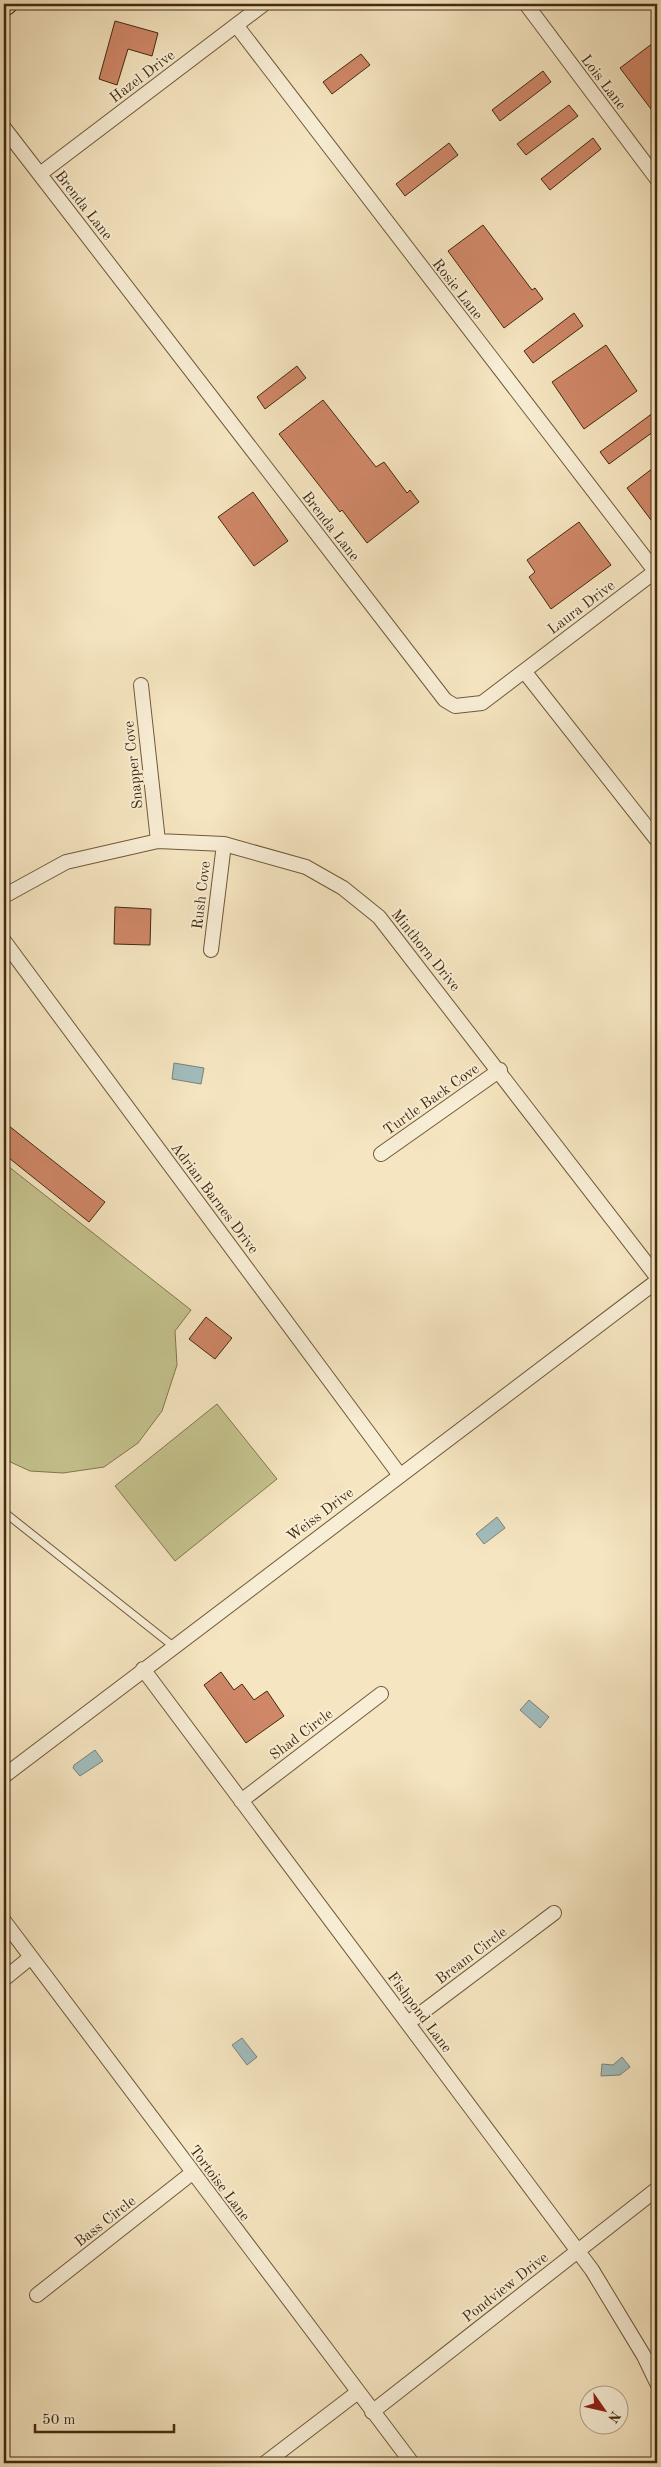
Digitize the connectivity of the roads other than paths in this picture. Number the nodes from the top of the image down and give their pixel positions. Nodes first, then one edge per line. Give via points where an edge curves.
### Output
1 (7, 4) edge
2 (264, 4) edge
3 (526, 4) edge
4 (4, 6) edge
5 (236, 25) junction
6 (4, 128) edge
7 (40, 174) junction
8 (657, 179) edge
9 (656, 570) edge
10 (524, 671) junction
11 (141, 686) dead end
12 (657, 840) edge
13 (158, 841) junction
14 (224, 844) junction
15 (4, 896) edge
16 (4, 941) edge
17 (211, 950) dead end
18 (500, 1070) junction
19 (381, 1154) dead end
20 (657, 1277) edge
21 (657, 1281) edge
22 (399, 1474) junction
23 (4, 1512) edge
24 (173, 1646) junction
25 (143, 1669) junction
26 (381, 1694) dead end
27 (4, 1776) edge
28 (241, 1801) junction
29 (554, 1913) dead end
30 (4, 1920) edge
31 (31, 1957) junction
32 (4, 1979) edge
33 (408, 2023) junction
34 (192, 2173) junction
35 (657, 2189) edge
36 (578, 2250) junction
37 (37, 2295) dead end
38 (657, 2383) edge
39 (358, 2392) junction
40 (372, 2412) junction
41 (265, 2463) edge
42 (412, 2463) edge

1 - 4 main road
2 - 5 street, Hazel Drive
3 - 8 street, Lois Lane
5 - 7 street, Hazel Drive
5 - 9 street, Rosie Lane
6 - 7 street, Brenda Lane
7 - 10 street, Brenda Lane via 445,700 455,706 482,703
9 - 10 street, Laura Drive
10 - 12 street
11 - 13 street, Snapper Cove
13 - 14 street, Minthorn Drive
13 - 15 street, Minthorn Drive via 66,862
14 - 17 street, Rush Cove
14 - 18 street, Minthorn Drive via 306,867 343,888 379,917
16 - 22 street, Adrian Barnes Drive
18 - 19 street, Turtle Back Cove
18 - 20 street, Minthorn Drive
21 - 22 street, Weiss Drive
22 - 24 street, Weiss Drive
23 - 24 lane
24 - 25 street, Weiss Drive
25 - 27 street, Weiss Drive
25 - 28 street, Fishpond Lane
26 - 28 street, Shad Circle
28 - 33 street, Fishpond Lane
29 - 33 street, Bream Circle
30 - 31 street, Tortoise Lane
31 - 32 street
31 - 34 street, Tortoise Lane
33 - 36 street, Fishpond Lane
34 - 37 street, Bass Circle
34 - 39 street, Tortoise Lane
35 - 36 street, Pondview Drive
36 - 38 street, Fishpond Lane via 644,2356
36 - 40 street, Pondview Drive
39 - 40 street, Tortoise Lane
39 - 41 street
40 - 42 street, Tortoise Lane

